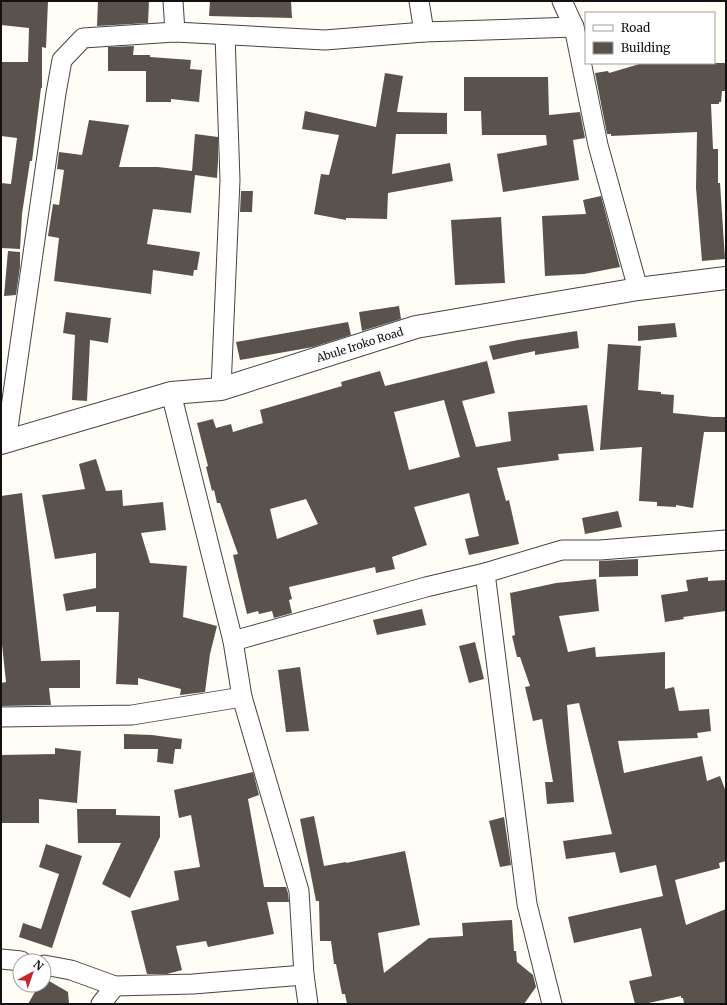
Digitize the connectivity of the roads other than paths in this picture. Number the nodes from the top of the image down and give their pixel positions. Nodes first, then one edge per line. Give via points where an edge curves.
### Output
1 (173, 1) edge
2 (419, 1) edge
3 (562, 1) edge
4 (574, 26) junction
5 (175, 32) junction
6 (424, 32) junction
7 (225, 35) junction
8 (726, 278) edge
9 (638, 289) junction
10 (221, 389) junction
11 (171, 393) junction
12 (3, 443) edge
13 (726, 540) edge
14 (485, 573) junction
15 (233, 641) junction
16 (242, 697) junction
17 (1, 717) edge
18 (1, 959) edge
19 (12, 960) edge
20 (52, 966) edge
21 (304, 975) junction
22 (115, 986) junction
23 (102, 1004) edge
24 (308, 1004) edge
25 (552, 1004) edge

1 - 5 street
2 - 6 street
3 - 4 street
4 - 6 street
4 - 9 street via 598,145
5 - 7 street
5 - 12 street via 82,38 62,60
6 - 7 street via 325,40
7 - 10 street via 230,180
8 - 9 street, Abule Iroko Road
9 - 10 street, Abule Iroko Road via 416,327
10 - 11 street, Abule Iroko Road
11 - 12 street, Abule Iroko Road
11 - 15 street
13 - 14 street via 600,550 562,550
14 - 15 street
14 - 25 street via 527,904
15 - 16 street
16 - 17 street via 132,715
16 - 21 street via 299,891
18 - 19 street
20 - 22 street via 71,970
21 - 22 street via 193,984
21 - 24 street
22 - 23 street

